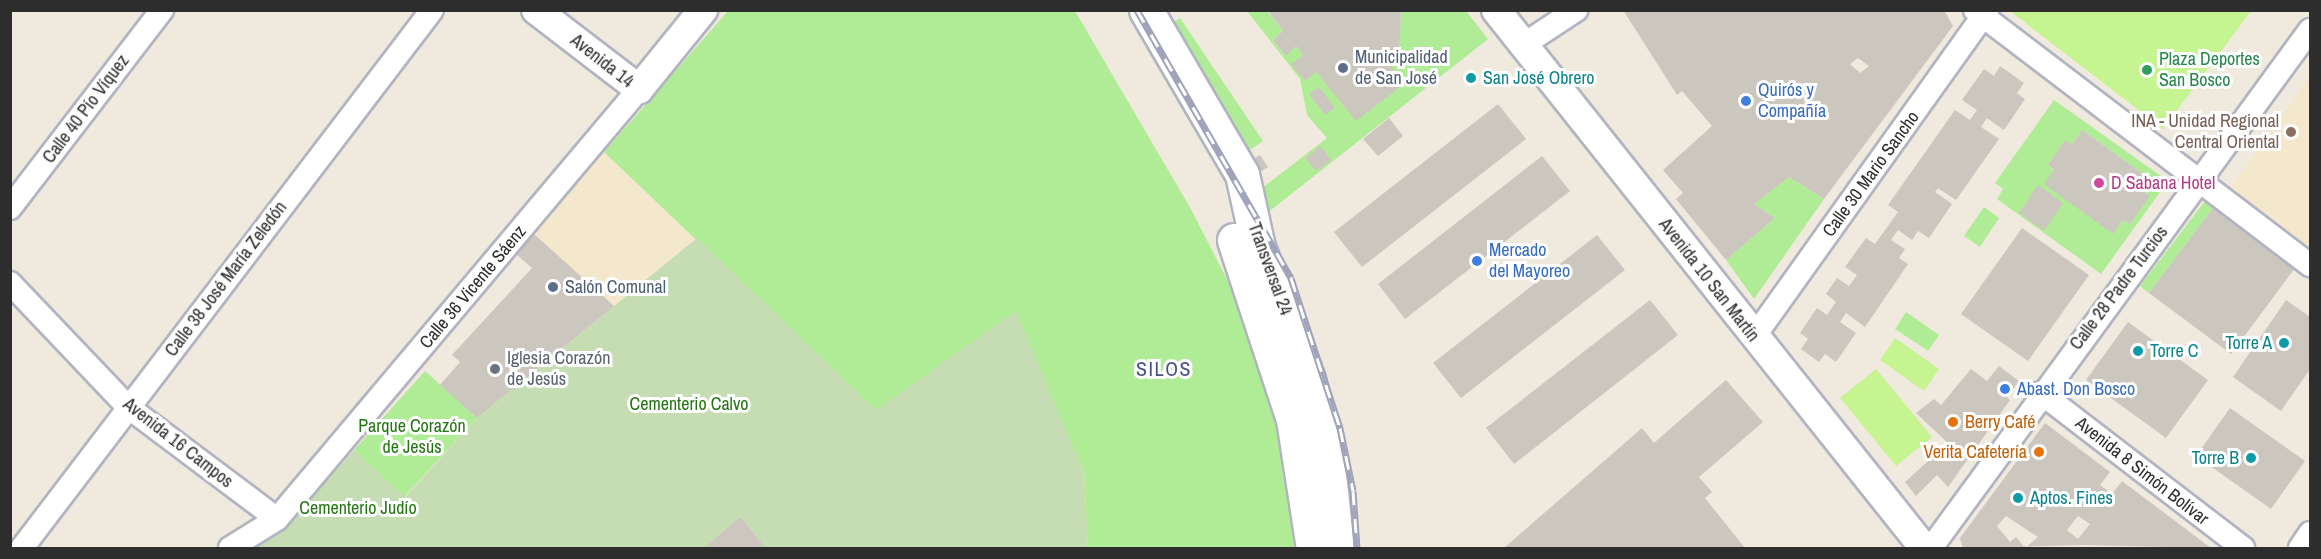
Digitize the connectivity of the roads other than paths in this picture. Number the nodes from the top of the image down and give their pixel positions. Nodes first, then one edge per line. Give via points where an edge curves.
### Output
1 (162, 10) edge
2 (432, 10) edge
3 (536, 10) edge
4 (703, 10) edge
5 (1126, 10) edge
6 (1146, 10) edge
7 (1496, 10) edge
8 (1576, 10) edge
9 (1982, 13) edge
10 (2310, 30) edge
11 (1523, 45) junction
12 (639, 89) junction
13 (2199, 181) junction
14 (10, 208) edge
15 (2310, 265) edge
16 (10, 283) edge
17 (1754, 337) junction
18 (2041, 393) junction
19 (128, 407) junction
20 (277, 519) junction
21 (2310, 533) edge
22 (22, 549) edge
23 (230, 549) edge
24 (1313, 549) edge
25 (1337, 549) edge
26 (1924, 549) edge
27 (1931, 549) edge
28 (2243, 549) edge
29 (2300, 549) edge

1 - 14 street, Calle 40 Pío Víquez
2 - 19 street, Calle 38 José María Zeledón
3 - 12 street, Avenida 14
4 - 12 street, Calle 36 Vicente Sáenz
5 - 24 main road, Transversal 24 via 1224,179 1237,254 1280,366 1293,419
6 - 25 main road, Transversal 24 via 1242,174 1255,239 1308,379 1328,464
7 - 11 street, Avenida 10 San Martín
8 - 11 street
9 - 13 street
9 - 17 street, Calle 30 Mario Sancho
10 - 13 street, Calle 28 Padre Turcios
11 - 17 street, Avenida 10 San Martín
12 - 20 street, Calle 36 Vicente Sáenz
13 - 15 street
13 - 18 street, Calle 28 Padre Turcios
16 - 19 street, Avenida 16 Campos
17 - 26 street, Avenida 10 San Martín
18 - 27 street, Calle 28 Padre Turcios
18 - 28 street, Avenida 8 Simón Bolívar
19 - 20 street, Avenida 16 Campos
19 - 22 street, Calle 38 José María Zeledón
20 - 23 street, Calle 36 Vicente Sáenz
21 - 29 street

